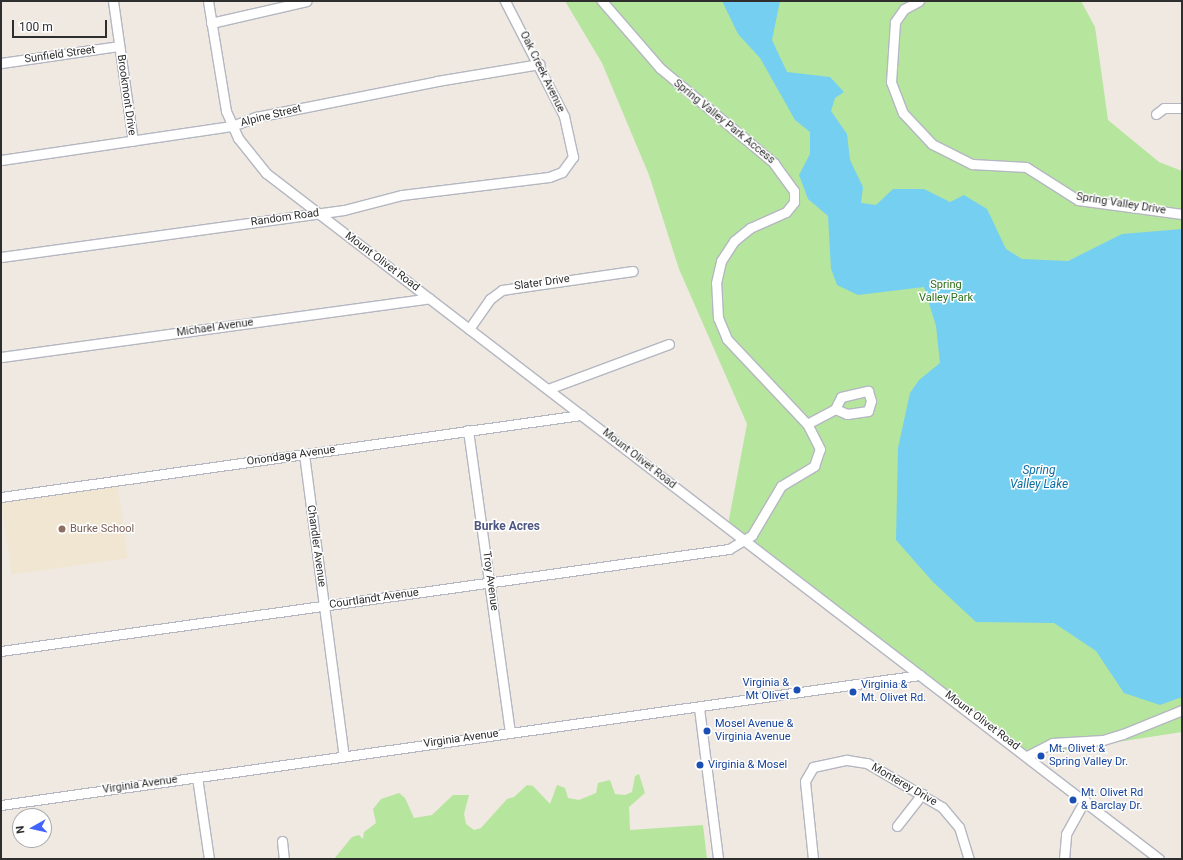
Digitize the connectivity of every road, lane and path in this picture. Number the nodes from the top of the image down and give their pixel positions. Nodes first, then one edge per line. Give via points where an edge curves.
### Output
1 (113, 1) edge
2 (208, 1) edge
3 (307, 1) edge
4 (505, 1) edge
5 (602, 1) edge
6 (919, 1) edge
7 (211, 23) junction
8 (119, 46) junction
9 (1, 63) edge
10 (540, 64) junction
11 (1182, 108) edge
12 (1156, 114) dead end
13 (232, 126) junction
14 (133, 141) junction
15 (1, 160) edge
16 (566, 169) joint
17 (317, 213) junction
18 (1182, 214) edge
19 (1, 257) edge
20 (633, 271) dead end
21 (429, 298) junction
22 (469, 329) junction
23 (669, 344) dead end
24 (1, 358) edge
25 (548, 389) junction
26 (835, 409) dead end
27 (582, 415) junction
28 (807, 424) junction
29 (468, 430) junction
30 (304, 454) junction
31 (1, 497) edge
32 (745, 542) junction
33 (490, 583) junction
34 (324, 606) junction
35 (1, 651) edge
36 (920, 675) junction
37 (698, 708) junction
38 (1182, 710) edge
39 (510, 732) junction
40 (344, 756) junction
41 (1027, 756) junction
42 (197, 777) junction
43 (922, 794) junction
44 (1084, 800) junction
45 (1, 805) edge
46 (897, 826) dead end
47 (282, 840) dead end
48 (209, 859) edge
49 (284, 859) edge
50 (718, 859) edge
51 (813, 859) edge
52 (969, 859) edge
53 (1064, 859) edge
54 (1159, 859) edge

1 - 8 street, Brookmont Drive
2 - 7 street, Mount Olivet Road
3 - 7 street
4 - 10 street, Oak Creek Avenue
5 - 28 street, Spring Valley Park Access via 674,82 774,163 792,186 795,196 791,207 742,233 726,251 718,271 716,300 720,324 732,346
6 - 18 street, Spring Valley Drive via 904,9 896,22 891,82 903,113 932,144 972,164 1026,167 1078,200
7 - 13 street, Mount Olivet Road via 222,95
8 - 9 street, Sunfield Street
8 - 14 street, Brookmont Drive
10 - 13 street, Alpine Street via 256,117
10 - 16 street, Oak Creek Avenue via 569,133 573,157
11 - 12 street via 1164,108
13 - 14 street, Alpine Street
13 - 17 street, Mount Olivet Road via 259,166
14 - 15 street, Alpine Street
16 - 17 street, Random Road via 549,177 402,195 344,210
17 - 19 street, Random Road
17 - 21 street, Mount Olivet Road
20 - 22 street, Slater Drive via 502,290 490,299
21 - 22 street, Mount Olivet Road
21 - 24 street, Michael Avenue
22 - 25 street, Mount Olivet Road
23 - 25 street
25 - 27 street, Mount Olivet Road
26 - 28 street
27 - 29 street, Onondaga Avenue
27 - 32 street, Mount Olivet Road
28 - 32 street, Spring Valley Park Access via 819,442 818,460 781,486 771,507
29 - 30 street, Onondaga Avenue
29 - 33 street, Troy Avenue
30 - 31 street, Onondaga Avenue
30 - 34 street, Chandler Avenue
32 - 33 street, Courtlandt Avenue via 729,549
32 - 36 street, Mount Olivet Road
33 - 34 street, Courtlandt Avenue
33 - 39 street, Troy Avenue
34 - 35 street, Courtlandt Avenue
34 - 40 street, Chandler Avenue
36 - 37 street, Virginia Avenue
36 - 41 street, Mount Olivet Road
37 - 39 street, Virginia Avenue
37 - 50 street
38 - 41 street via 1103,740 1052,743
39 - 40 street, Virginia Avenue
40 - 42 street, Virginia Avenue
41 - 44 street, Mount Olivet Road
42 - 45 street, Virginia Avenue
42 - 48 street
43 - 46 street
43 - 51 street, Monterey Drive via 862,761 834,760 810,771 804,795
43 - 52 street, Monterey Drive via 952,817 964,839
44 - 53 street via 1066,834
44 - 54 street, Mount Olivet Road
47 - 49 street

